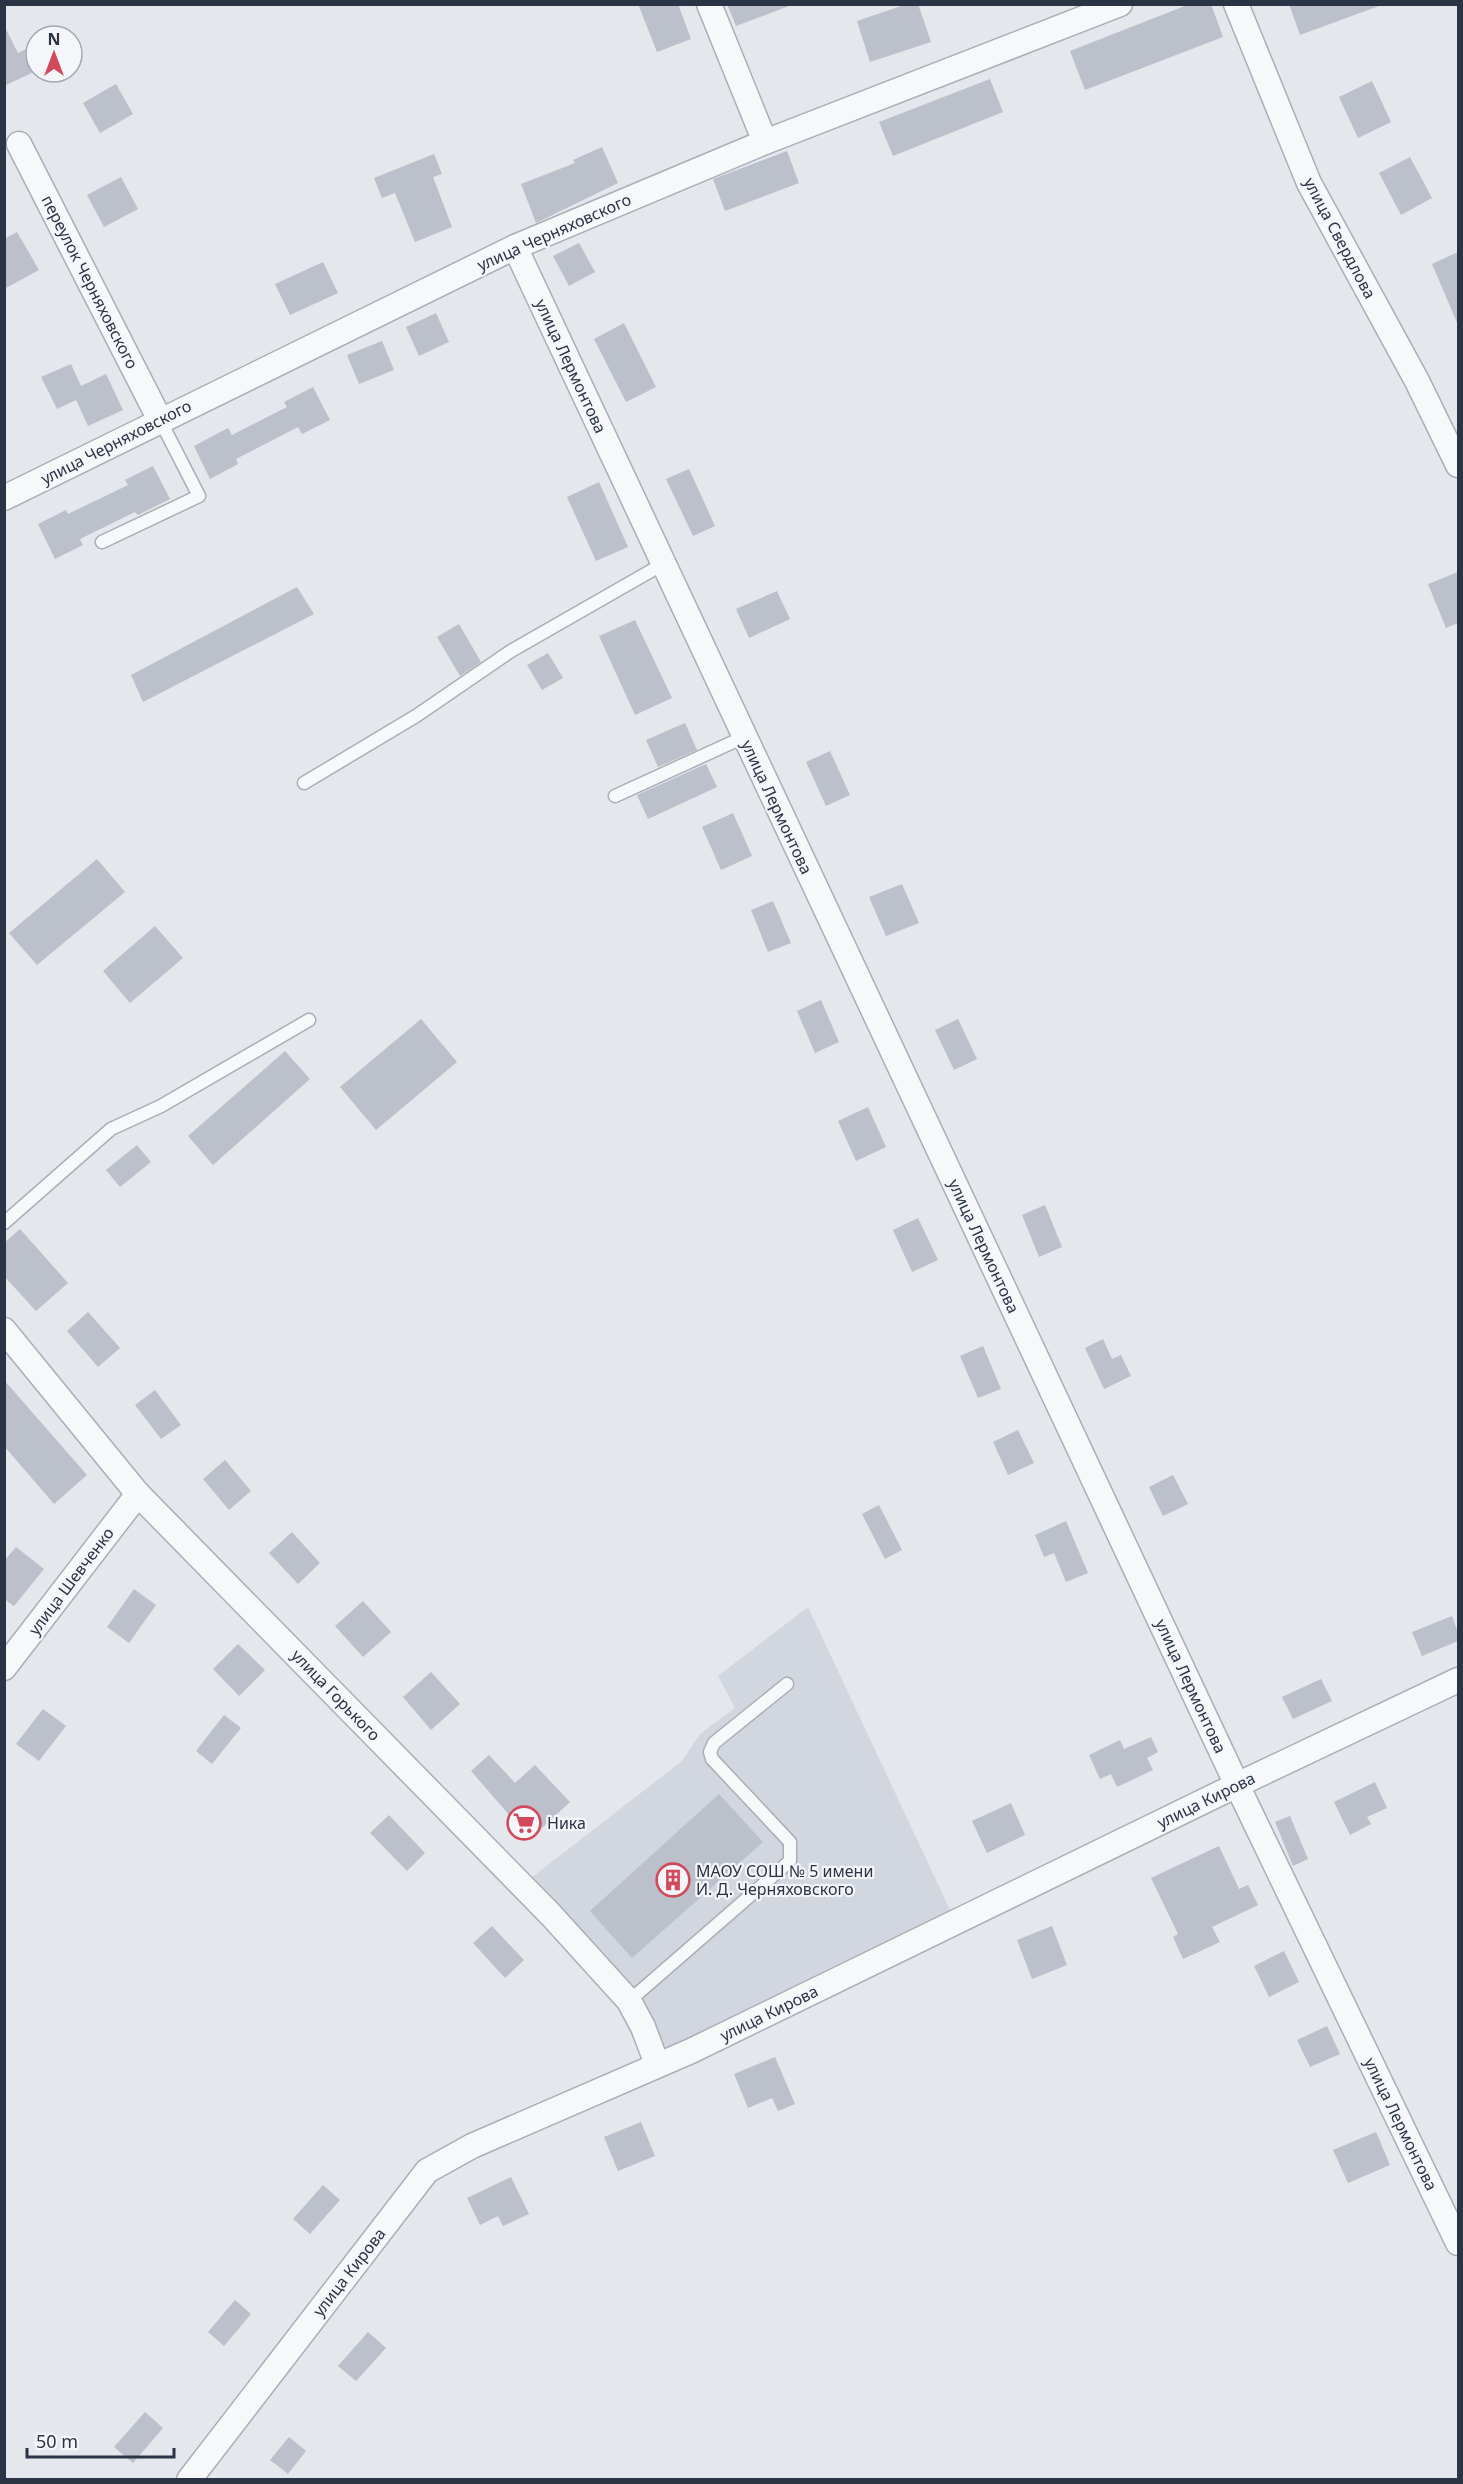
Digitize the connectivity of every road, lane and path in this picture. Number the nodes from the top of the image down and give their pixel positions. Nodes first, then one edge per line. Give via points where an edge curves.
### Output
1 (709, 4) edge
2 (1120, 4) edge
3 (1236, 4) edge
4 (765, 142) junction
5 (19, 144) dead end
6 (515, 247) junction
7 (160, 420) junction
8 (1458, 465) edge
9 (4, 498) edge
10 (102, 542) dead end
11 (663, 564) junction
12 (744, 737) junction
13 (304, 783) dead end
14 (615, 796) dead end
15 (309, 1020) dead end
16 (4, 1223) edge
17 (4, 1330) edge
18 (138, 1494) junction
19 (4, 1668) edge
20 (1458, 1680) edge
21 (787, 1684) dead end
22 (1237, 1785) junction
23 (628, 2001) junction
24 (657, 2064) junction
25 (1458, 2243) edge
26 (189, 2480) edge

1 - 4 street
2 - 4 street, улица Черняховского
3 - 8 street, улица Свердлова via 1309,183
4 - 6 street, улица Черняховского
5 - 7 street, переулок Черняховского
6 - 7 street, улица Черняховского
6 - 11 street, улица Лермонтова
7 - 9 street, улица Черняховского
7 - 10 lane via 199,496
11 - 12 street, улица Лермонтова
11 - 13 lane via 511,651 416,716
12 - 14 lane
12 - 22 street, улица Лермонтова
15 - 16 lane via 161,1106 111,1129
17 - 18 street, улица Горького
18 - 19 street, улица Шевченко
18 - 23 street, улица Горького via 551,1915
20 - 22 street, улица Кирова
21 - 23 lane via 714,1743 710,1752 712,1759 790,1842 790,1861
22 - 24 street, улица Кирова via 691,2051
22 - 25 street, улица Лермонтова
23 - 24 street, улица Горького via 644,2027
24 - 26 street, улица Кирова via 472,2146 426,2171

